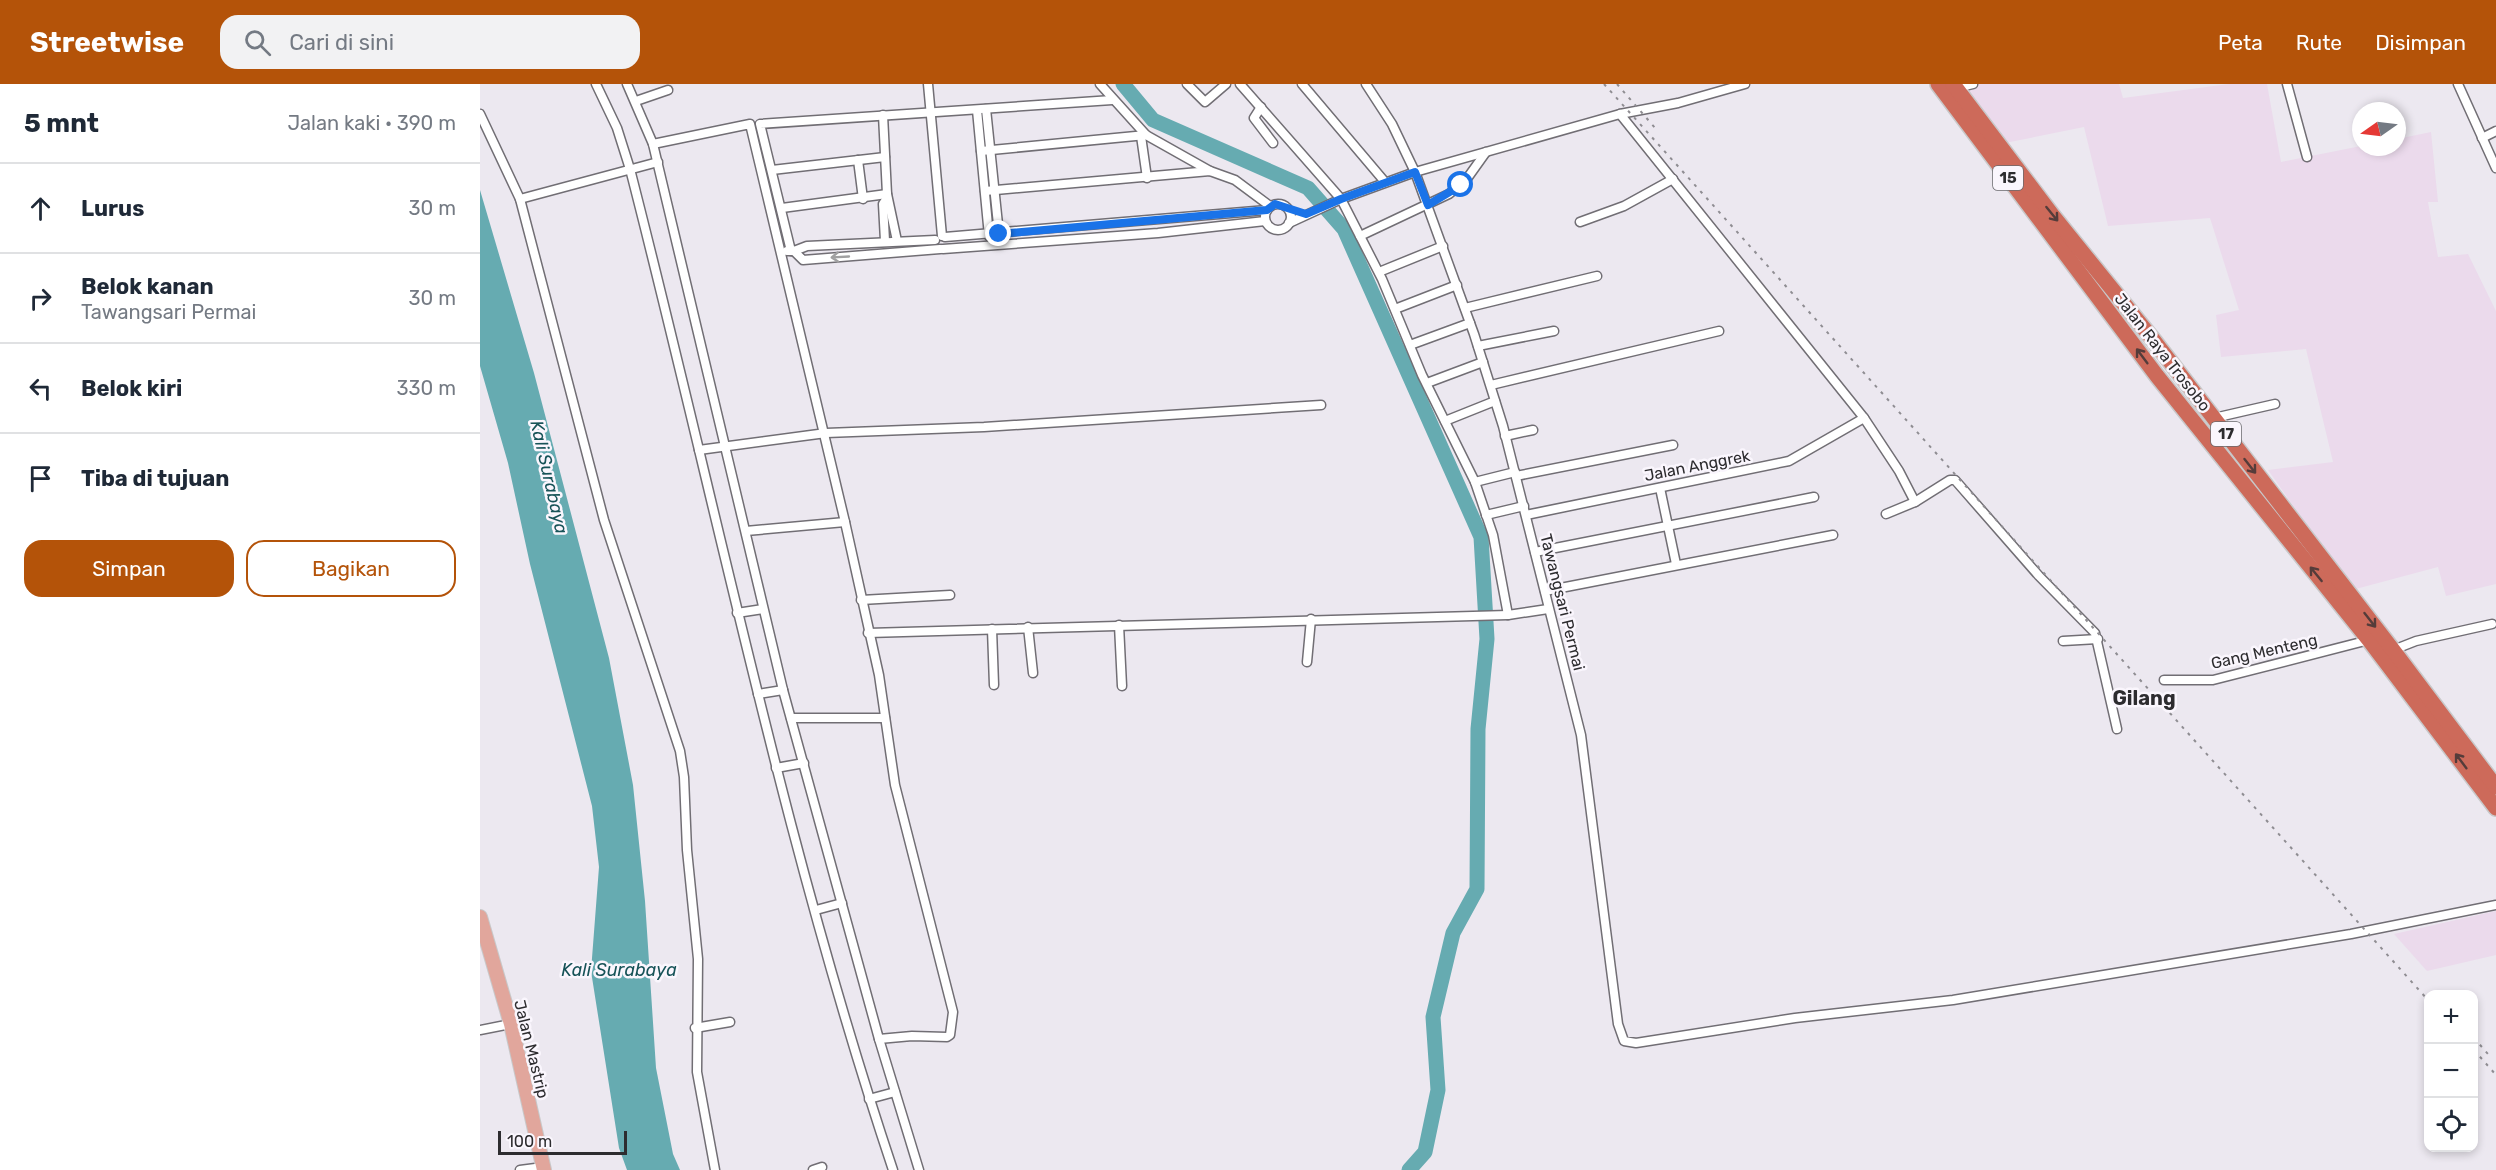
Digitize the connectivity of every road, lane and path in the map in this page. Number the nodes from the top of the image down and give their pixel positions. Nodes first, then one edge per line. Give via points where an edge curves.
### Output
1 (596, 84) edge
2 (627, 84) edge
3 (928, 84) edge
4 (1100, 84) edge
5 (1187, 84) edge
6 (1226, 84) edge
7 (1240, 84) edge
8 (1302, 84) edge
9 (1745, 84) edge
10 (1938, 84) edge
11 (1973, 84) edge
12 (2287, 84) edge
13 (2458, 84) edge
14 (1368, 86) edge
15 (1954, 86) edge
16 (668, 90) dead end
17 (1112, 100) junction
18 (636, 101) junction
19 (1261, 107) junction
20 (981, 109) junction
21 (931, 112) junction
22 (480, 114) edge
23 (1620, 114) junction
24 (883, 115) junction
25 (2496, 131) edge
26 (1144, 136) junction
27 (2482, 138) junction
28 (1273, 143) dead end
29 (653, 144) junction
30 (985, 150) junction
31 (1487, 152) junction
32 (885, 157) junction
33 (2307, 157) dead end
34 (858, 160) junction
35 (655, 162) junction
36 (632, 168) junction
37 (2496, 168) edge
38 (772, 170) junction
39 (1210, 171) junction
40 (1415, 172) junction
41 (1147, 178) junction
42 (1672, 179) junction
43 (1385, 182) junction
44 (994, 189) junction
45 (985, 191) junction
46 (887, 196) junction
47 (520, 199) junction
48 (863, 199) junction
49 (1337, 200) junction
50 (1428, 205) junction
51 (1285, 207) junction
52 (782, 208) junction
53 (1269, 208) junction
54 (1309, 213) junction
55 (1157, 221) junction
56 (1265, 221) junction
57 (1580, 222) dead end
58 (1289, 223) junction
59 (1053, 230) junction
60 (1158, 233) junction
61 (999, 234) junction
62 (989, 236) junction
63 (1360, 236) junction
64 (941, 238) junction
65 (865, 241) junction
66 (885, 241) junction
67 (897, 241) junction
68 (1055, 241) junction
69 (1443, 246) junction
70 (942, 249) junction
71 (781, 251) junction
72 (793, 251) junction
73 (865, 256) junction
74 (1379, 272) junction
75 (2079, 272) joint
76 (1597, 276) dead end
77 (1457, 285) junction
78 (1465, 308) junction
79 (1395, 309) junction
80 (1470, 322) junction
81 (1554, 331) dead end
82 (1719, 331) dead end
83 (1410, 345) junction
84 (1478, 346) junction
85 (1483, 362) junction
86 (2179, 374) junction
87 (1426, 383) junction
88 (1491, 385) junction
89 (2167, 388) junction
90 (2194, 392) junction
91 (1495, 401) junction
92 (2275, 404) dead end
93 (1321, 405) dead end
94 (2181, 405) junction
95 (1864, 418) junction
96 (2214, 418) junction
97 (1445, 421) junction
98 (1533, 430) dead end
99 (826, 433) junction
100 (1505, 436) junction
101 (1673, 445) dead end
102 (723, 447) junction
103 (701, 450) junction
104 (1515, 474) junction
105 (1475, 482) junction
106 (1660, 488) junction
107 (1814, 497) dead end
108 (1915, 502) junction
109 (1525, 510) junction
110 (1886, 514) dead end
111 (1486, 516) junction
112 (845, 522) junction
113 (1668, 526) junction
114 (746, 531) junction
115 (1833, 535) dead end
116 (1535, 552) junction
117 (1676, 564) junction
118 (1545, 591) junction
119 (950, 596) dead end
120 (861, 600) junction
121 (761, 609) junction
122 (1548, 609) junction
123 (739, 613) junction
124 (1505, 615) junction
125 (1311, 619) junction
126 (2492, 624) dead end
127 (1119, 626) junction
128 (1028, 627) junction
129 (992, 629) junction
130 (868, 633) junction
131 (2098, 639) junction
132 (2369, 640) junction
133 (2063, 641) dead end
134 (2393, 650) junction
135 (1307, 662) dead end
136 (1033, 672) dead end
137 (2164, 680) dead end
138 (994, 685) dead end
139 (1122, 686) dead end
140 (781, 691) junction
141 (759, 694) junction
142 (791, 718) junction
143 (885, 718) junction
144 (2118, 729) dead end
145 (801, 763) junction
146 (777, 768) junction
147 (2496, 787) edge
148 (2496, 808) edge
149 (840, 903) junction
150 (2496, 905) edge
151 (817, 910) junction
152 (480, 917) edge
153 (483, 938) edge
154 (730, 1022) dead end
155 (511, 1024) junction
156 (695, 1028) junction
157 (480, 1030) edge
158 (879, 1039) junction
159 (892, 1093) junction
160 (871, 1098) junction
161 (822, 1167) dead end
162 (543, 1169) edge
163 (520, 1170) edge
164 (715, 1170) edge
165 (813, 1170) edge
166 (893, 1170) edge
167 (919, 1170) edge

1 - 36 street
2 - 18 street
3 - 21 street
4 - 17 street
5 - 6 street via 1204,102
7 - 19 street
8 - 43 street
9 - 23 street
10 - 75 highway, Jalan Raya Trosobo / 15
11 - 15 street
12 - 33 street
13 - 27 street
14 - 40 street, Tawangsari Permai
15 -> 86 highway, Jalan Raya Trosobo / 17
16 - 18 street
17 - 20 street
17 - 26 street
18 - 29 street
19 - 28 street via 1254,118
19 - 49 street
20 - 21 street
20 - 30 street
21 - 24 street
21 - 64 street
22 - 47 street
23 - 31 street
23 - 42 street
24 - 32 street
24 - 38 street via 760,124
25 - 27 street
26 - 30 street
26 - 39 street
26 - 41 street
27 - 37 street
29 - 35 street
29 - 71 street via 750,124
30 - 44 street
30 - 45 street
31 - 40 street
31 - 50 street via 1461,185
32 - 34 street
32 - 46 street
34 - 38 street
34 - 48 street
35 - 36 street
35 - 102 street
36 - 47 street
36 - 103 street
38 - 52 street
39 - 41 street
39 - 53 street via 1235,180
40 - 43 street
40 - 50 street, Tawangsari Permai
41 - 44 street
42 - 57 street via 1624,206
42 - 95 street
43 - 49 street
44 - 45 street
44 - 61 street
45 - 62 street
46 - 48 street
46 - 66 street via 883,204
46 - 67 street
47 - 156 street via 603,520 680,751 698,950
48 - 52 street
49 - 54 street
49 - 63 street
50 - 63 street
50 - 69 street, Tawangsari Permai
51 - 53 street via 1280,204
51 - 54 street
51 - 58 street
52 - 72 street
53 - 55 street
53 - 56 street
54 - 58 street
55 - 59 street
55 - 60 street
56 - 58 street via 1276,230
56 - 60 street
59 - 61 street
59 - 68 street
60 - 68 street
61 - 62 street
62 - 64 street
63 - 74 street
64 - 67 street
64 - 70 street via 935,244
65 - 66 street
65 - 72 street via 807,246
65 - 73 street
66 - 67 street
68 - 70 street
69 - 74 street
69 - 77 street, Tawangsari Permai
70 - 73 street
71 - 72 street
71 - 99 street
73 -> 72 street via 803,260
74 - 79 street
89 -> 75 highway, Jalan Raya Trosobo / 17
76 - 78 street
77 - 78 street, Tawangsari Permai
77 - 79 street
78 - 80 street, Tawangsari Permai
79 - 83 street
80 - 83 street
80 - 84 street, Tawangsari Permai
81 - 84 street
82 - 88 street
83 - 87 street
84 - 85 street, Tawangsari Permai
85 - 87 street
85 - 88 street, Tawangsari Permai
86 - 89 highway
86 - 90 highway, Jalan Raya Trosobo / 17
87 - 97 street
88 - 91 street, Tawangsari Permai
89 - 94 highway, Jalan Raya Trosobo / 17
90 - 94 highway
90 - 96 highway, Jalan Raya Trosobo / 17
91 - 97 street
91 - 100 street, Tawangsari Permai
92 - 96 street
93 - 99 street
132 -> 94 highway, Jalan Raya Trosobo / 17
95 - 106 street, Jalan Anggrek via 1789,461
95 - 108 street
96 -> 134 highway, Jalan Raya Trosobo / 17
97 - 105 street
98 - 100 street
99 - 102 street
99 - 112 street
100 - 104 street, Tawangsari Permai
101 - 104 street
102 - 103 street
102 - 114 street
103 - 123 street
104 - 105 street
104 - 109 street, Tawangsari Permai
105 - 111 street
106 - 109 street, Jalan Anggrek
106 - 113 street
107 - 113 street
108 - 110 street
108 - 131 street via 1955,480
109 - 111 street, Jalan Anggrek
109 - 116 street, Tawangsari Permai
111 - 124 street via 1493,535
112 - 114 street
112 - 120 street
113 - 116 street
113 - 117 street
114 - 121 street
115 - 117 street
116 - 118 street, Tawangsari Permai
117 - 118 street
118 - 122 street, Tawangsari Permai
119 - 120 street
120 - 130 street
121 - 123 street
121 - 140 street
122 - 124 street
122 - 150 street, Tawangsari Permai via 1581,735 1618,1024 1624,1041 1636,1043 1796,1018 1953,1000 2351,934
123 - 141 street
124 - 125 street
125 - 127 street
125 - 135 street
126 - 134 street
127 - 128 street
127 - 139 street
128 - 129 street
128 - 136 street
129 - 130 street
129 - 138 street
130 - 143 street
131 - 133 street
131 - 144 street
132 - 137 street, Gang Menteng via 2213,680
148 -> 132 highway, Jalan Raya Trosobo / 17
134 - 147 highway, Jalan Raya Trosobo / 17
140 - 141 street
140 - 142 street
141 - 146 street
142 - 143 street
142 - 145 street
143 - 158 street via 895,785 953,1012 947,1037
145 - 146 street
145 - 149 street
146 - 151 street
149 - 151 street
149 - 158 street
151 - 160 street
152 - 153 main road, Jalan Mastrip
153 - 155 main road, Jalan Mastrip
154 - 156 street
155 - 157 street
155 - 162 main road, Jalan Mastrip
156 - 164 street via 698,1084
158 - 159 street
159 - 160 street
159 - 167 street
160 - 166 street
161 - 165 street
162 - 163 street

